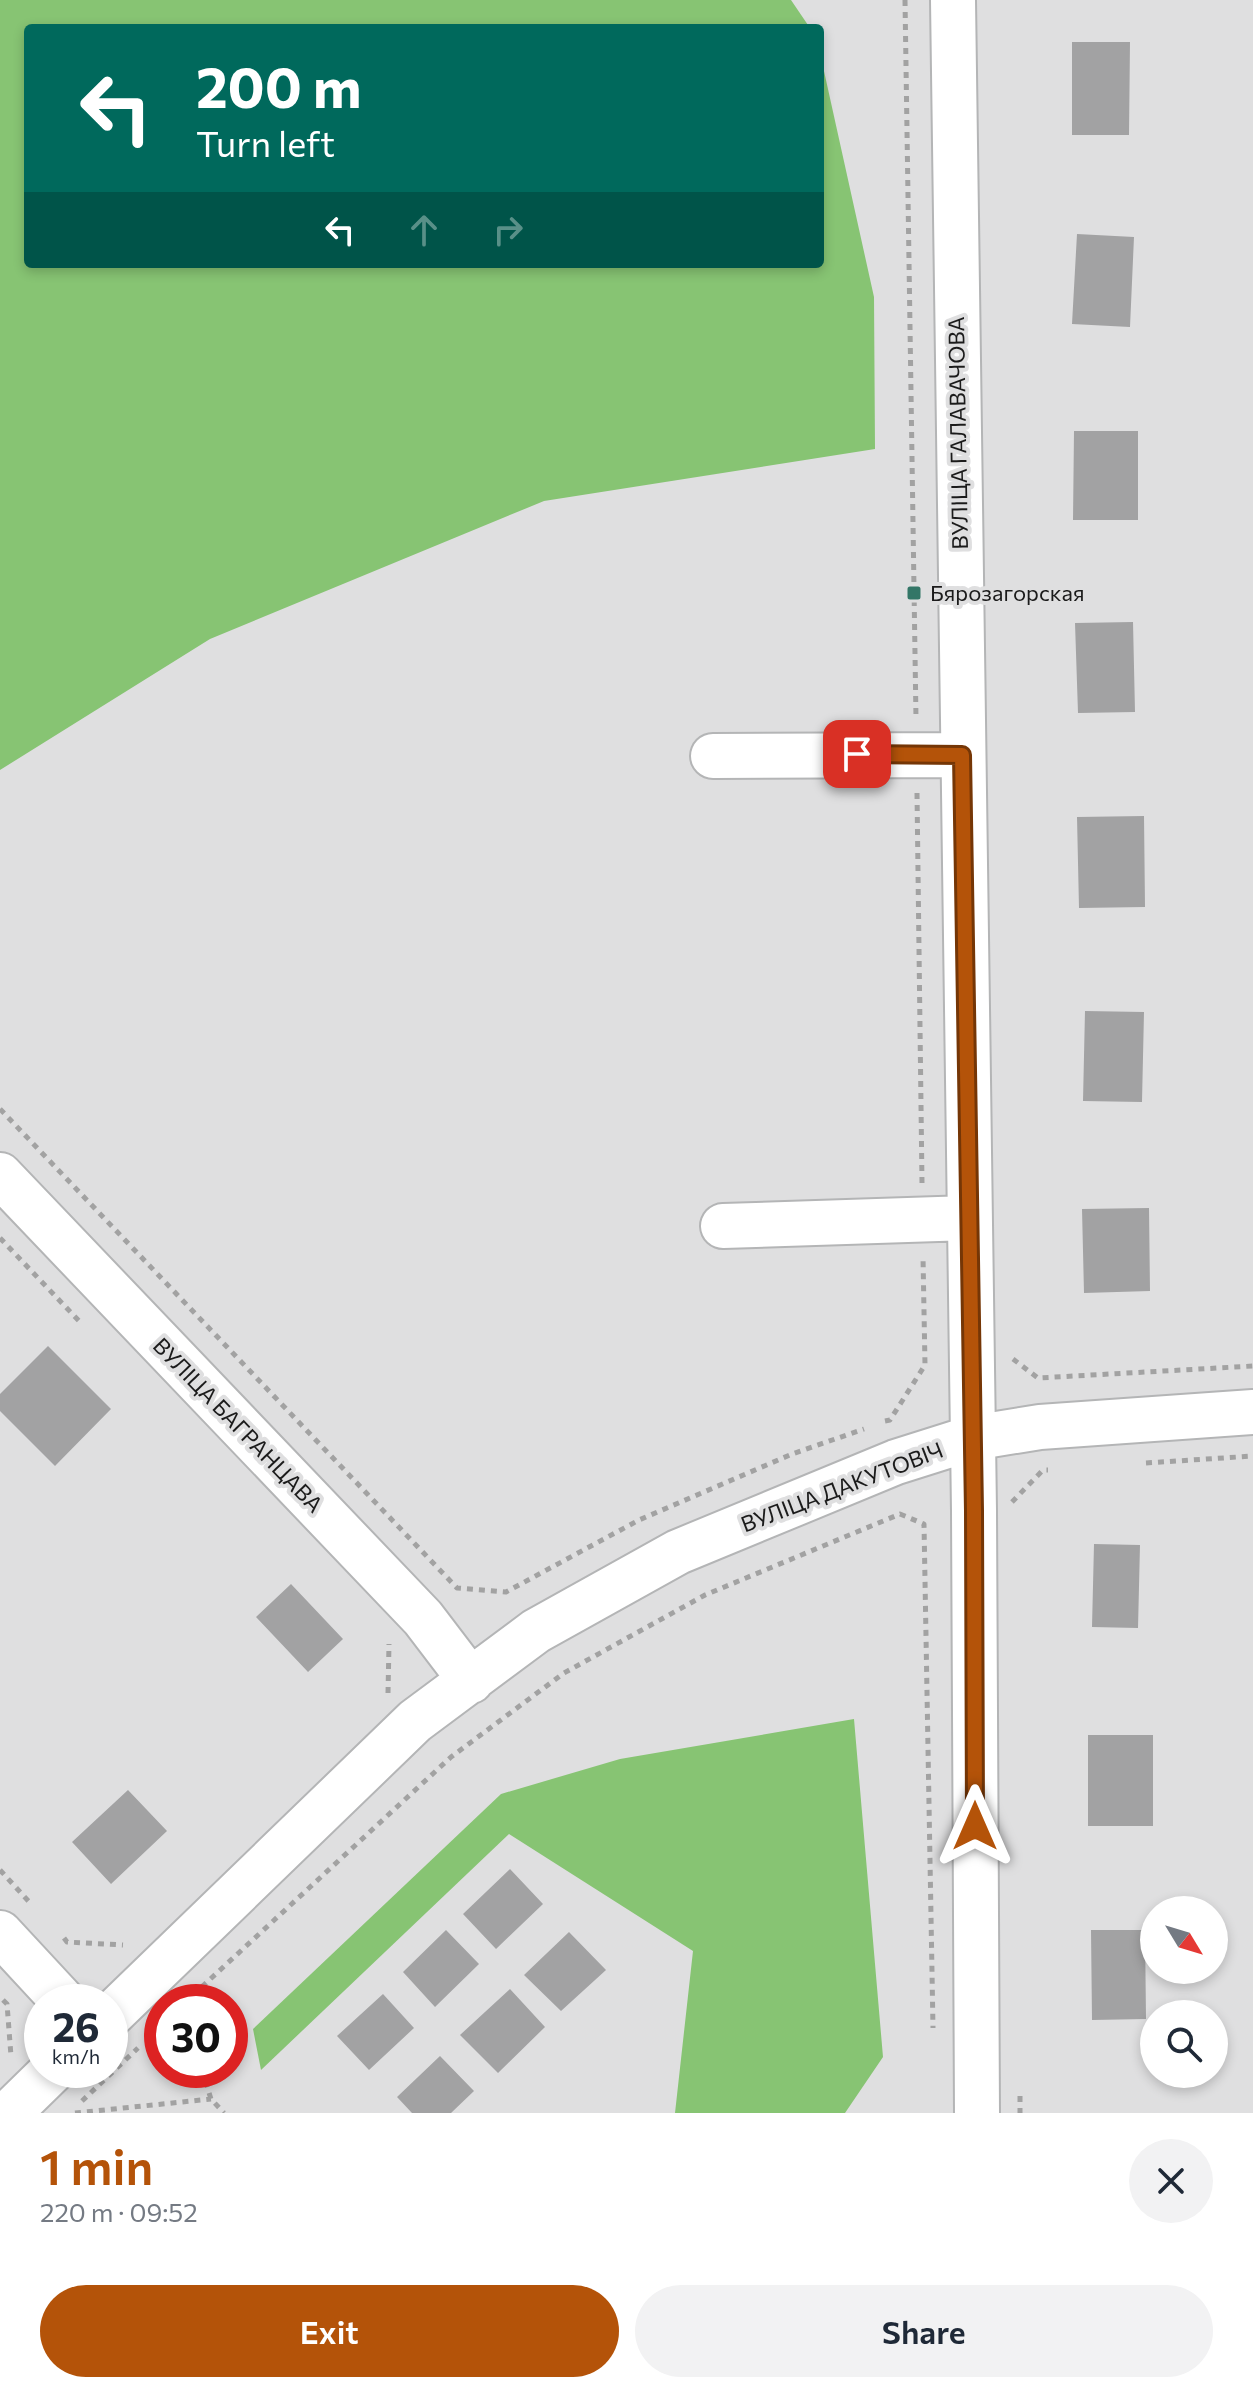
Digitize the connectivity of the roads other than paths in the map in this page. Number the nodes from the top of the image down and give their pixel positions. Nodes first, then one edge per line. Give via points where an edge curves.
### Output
1 (953, 0) edge
2 (962, 755) junction
3 (713, 756) dead end
4 (0, 1175) edge
5 (969, 1218) junction
6 (723, 1226) dead end
7 (1253, 1412) edge
8 (972, 1438) junction
9 (471, 1681) junction
10 (0, 1933) edge
11 (47, 1984) edge
12 (128, 1999) edge
13 (35, 2088) edge
14 (9, 2113) edge
15 (977, 2113) edge

1 - 2 street, ВУЛІЦА ГАЛАВАЧОВА
2 - 3 street
2 - 5 street, ВУЛІЦА ГАЛАВАЧОВА
4 - 9 street, ВУЛІЦА БАГРАНЦАВА via 423,1618
5 - 6 street
5 - 8 street, ВУЛІЦА ГАЛАВАЧОВА
7 - 8 street, ВУЛІЦА ДАКУТОВІЧ via 1040,1427
8 - 9 street, ВУЛІЦА ДАКУТОВІЧ via 896,1462 678,1552 536,1631
8 - 15 street, ВУЛІЦА ГАЛАВАЧОВА
9 - 12 street, ВУЛІЦА ДАКУТОВІЧ via 415,1721
10 - 11 street
13 - 14 street

